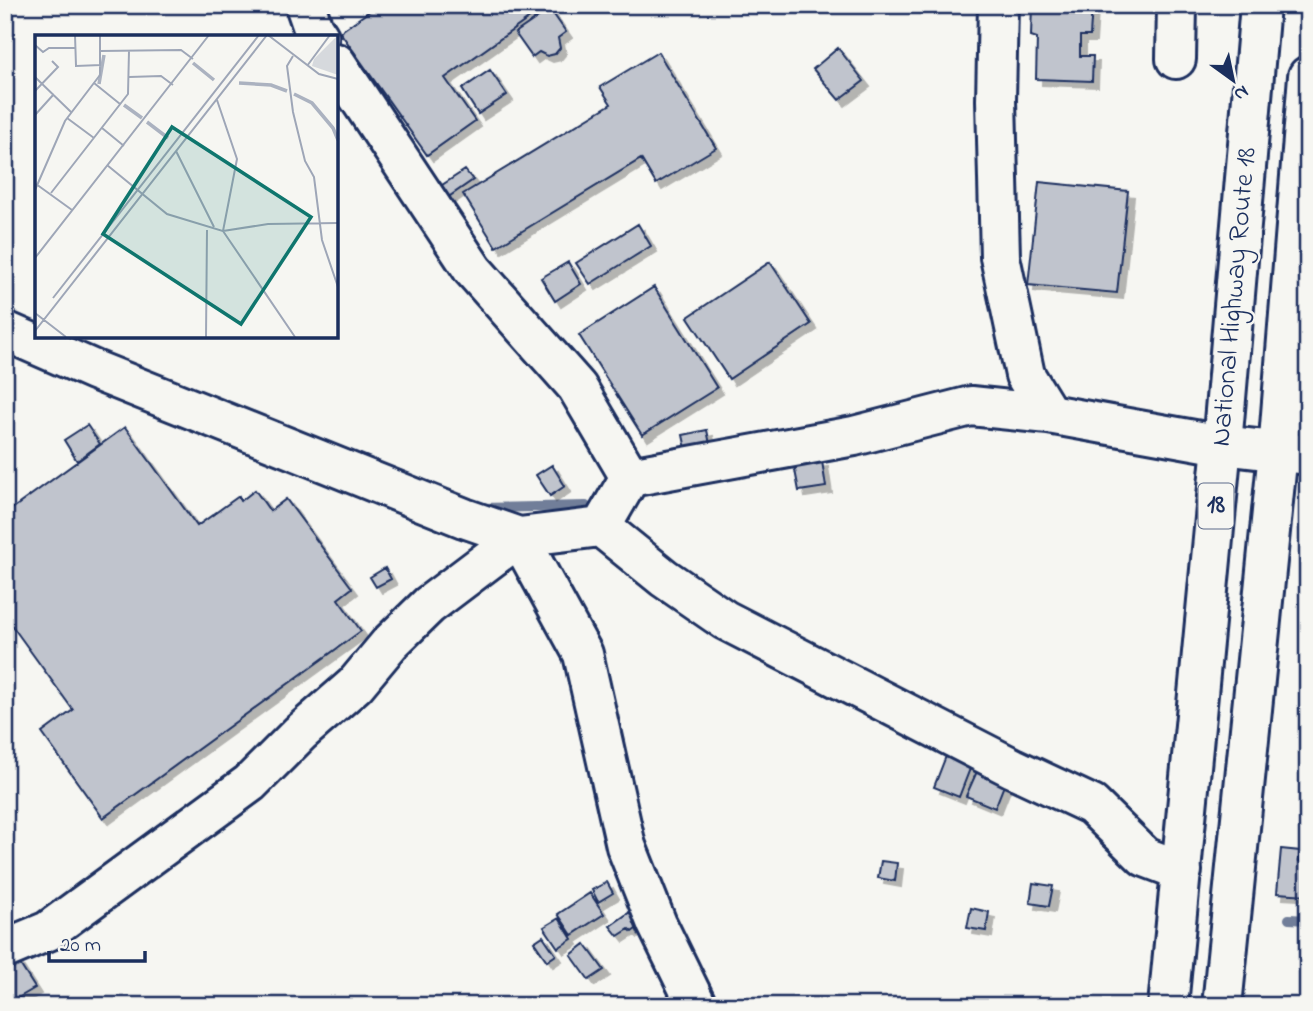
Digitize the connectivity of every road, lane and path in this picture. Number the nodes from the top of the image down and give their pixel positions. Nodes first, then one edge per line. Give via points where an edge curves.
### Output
1 (306, 5) edge
2 (999, 5) edge
3 (1177, 5) edge
4 (1260, 5) edge
5 (318, 35) edge
6 (1176, 59) dead end
7 (338, 66) edge
8 (1308, 76) edge
9 (5, 331) edge
10 (1049, 414) junction
11 (1222, 445) junction
12 (1293, 453) edge
13 (630, 477) junction
14 (601, 527) junction
15 (519, 537) junction
16 (1182, 871) junction
17 (5, 949) edge
18 (697, 1006) edge
19 (1168, 1006) edge
20 (1222, 1006) edge

1 - 5 main road
2 - 10 main road via 1000,257 1025,375
3 - 6 main road
4 - 11 main road, National Highway Route 18 / 18
7 - 13 main road via 473,270 577,387
8 - 12 main road, National Highway Route 18 / 18
9 - 15 main road via 464,519
10 - 11 main road
10 - 13 main road via 971,406 855,436
11 - 12 main road
11 - 16 main road, National Highway Route 18 / 18
12 - 20 main road, National Highway Route 18 / 18
13 - 14 main road
14 - 15 main road
14 - 16 main road via 725,620 1092,805 1145,857
15 - 17 main road via 429,605 355,685 250,783 48,931
15 - 18 main road via 583,654 626,846
16 - 19 main road, National Highway Route 18 / 18

